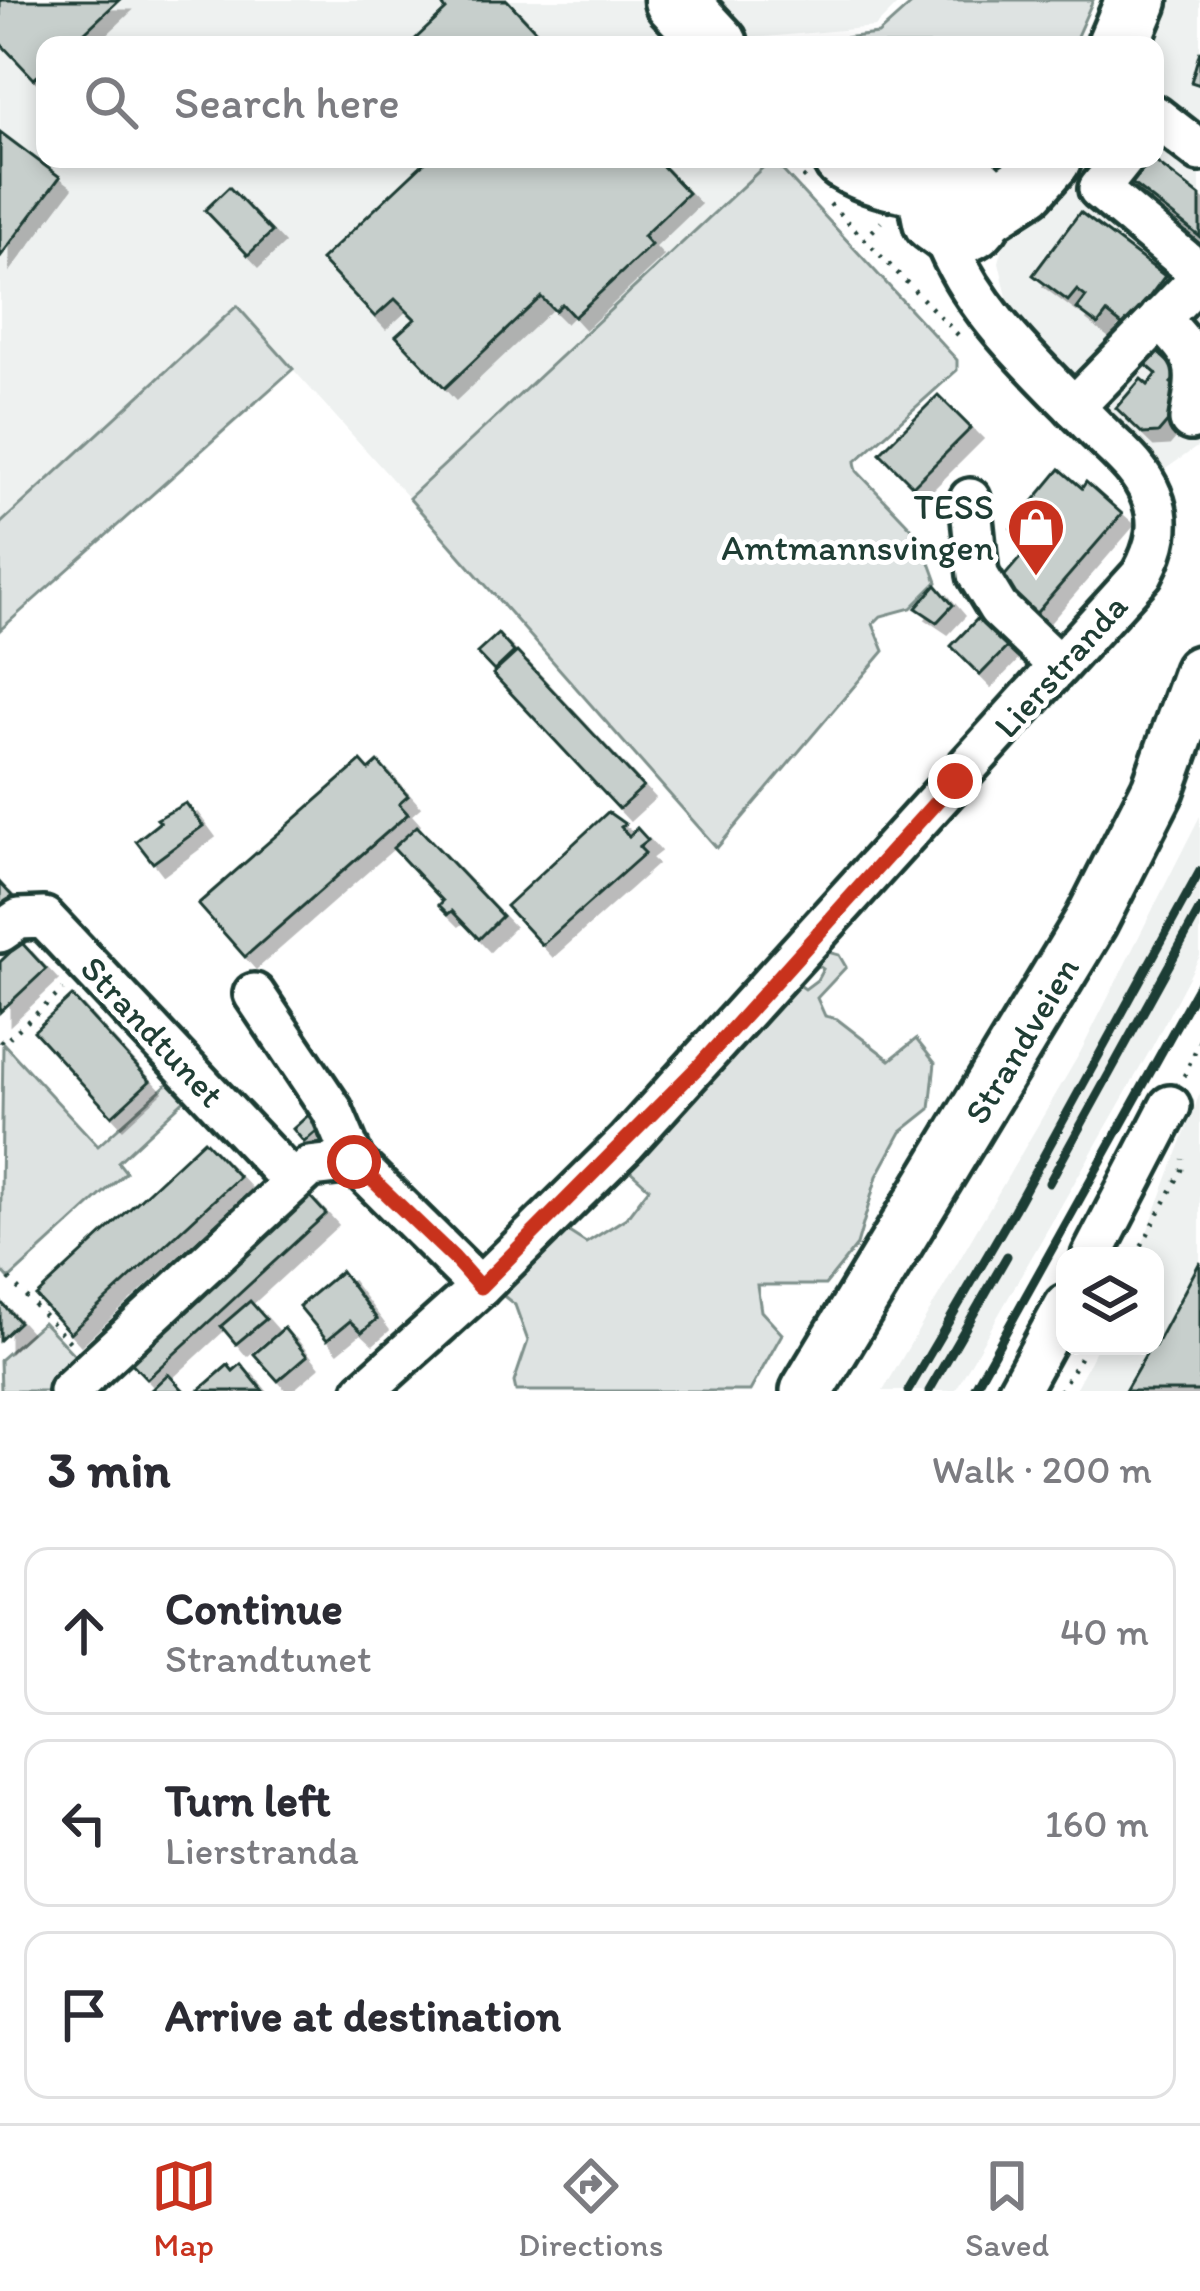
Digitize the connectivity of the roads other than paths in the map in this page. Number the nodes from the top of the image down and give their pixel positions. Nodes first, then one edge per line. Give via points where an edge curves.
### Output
1 (675, 0) edge
2 (1137, 0) edge
3 (709, 36) edge
4 (1122, 36) edge
5 (1164, 124) edge
6 (1200, 151) edge
7 (833, 168) edge
8 (859, 168) edge
9 (1015, 168) edge
10 (1042, 168) edge
11 (1116, 168) edge
12 (947, 210) junction
13 (1200, 275) edge
14 (1160, 318) junction
15 (1075, 407) junction
16 (1190, 420) dead end
17 (970, 499) dead end
18 (1058, 665) junction
19 (1200, 672) edge
20 (0, 932) edge
21 (254, 994) dead end
22 (1170, 1106) road end
23 (354, 1162) junction
24 (292, 1181) junction
25 (1097, 1247) edge
26 (480, 1287) junction
27 (1056, 1321) edge
28 (82, 1379) edge
29 (364, 1391) edge
30 (807, 1391) edge
31 (1018, 1391) edge

1 - 3 highway
2 - 4 highway
5 - 6 street
7 - 12 highway via 872,200
8 - 12 highway
9 - 12 highway
10 - 12 highway via 1026,186
11 - 13 street via 1099,189
12 - 15 street, Lierstranda via 1001,328
13 - 14 street
14 - 15 street
14 - 16 street via 1196,357
15 - 18 street, Lierstranda via 1142,477 1158,515 1157,537 1142,574
17 - 18 street via 984,586
18 - 26 street, Lierstranda via 713,1051
19 - 30 main road, Strandveien via 1158,789 1091,921
20 - 24 street, Strandtunet via 40,917
21 - 23 street via 332,1110
22 - 25 street
23 - 24 street via 310,1167
23 - 26 street
24 - 28 street
26 - 29 street, Lierstranda
27 - 31 street

